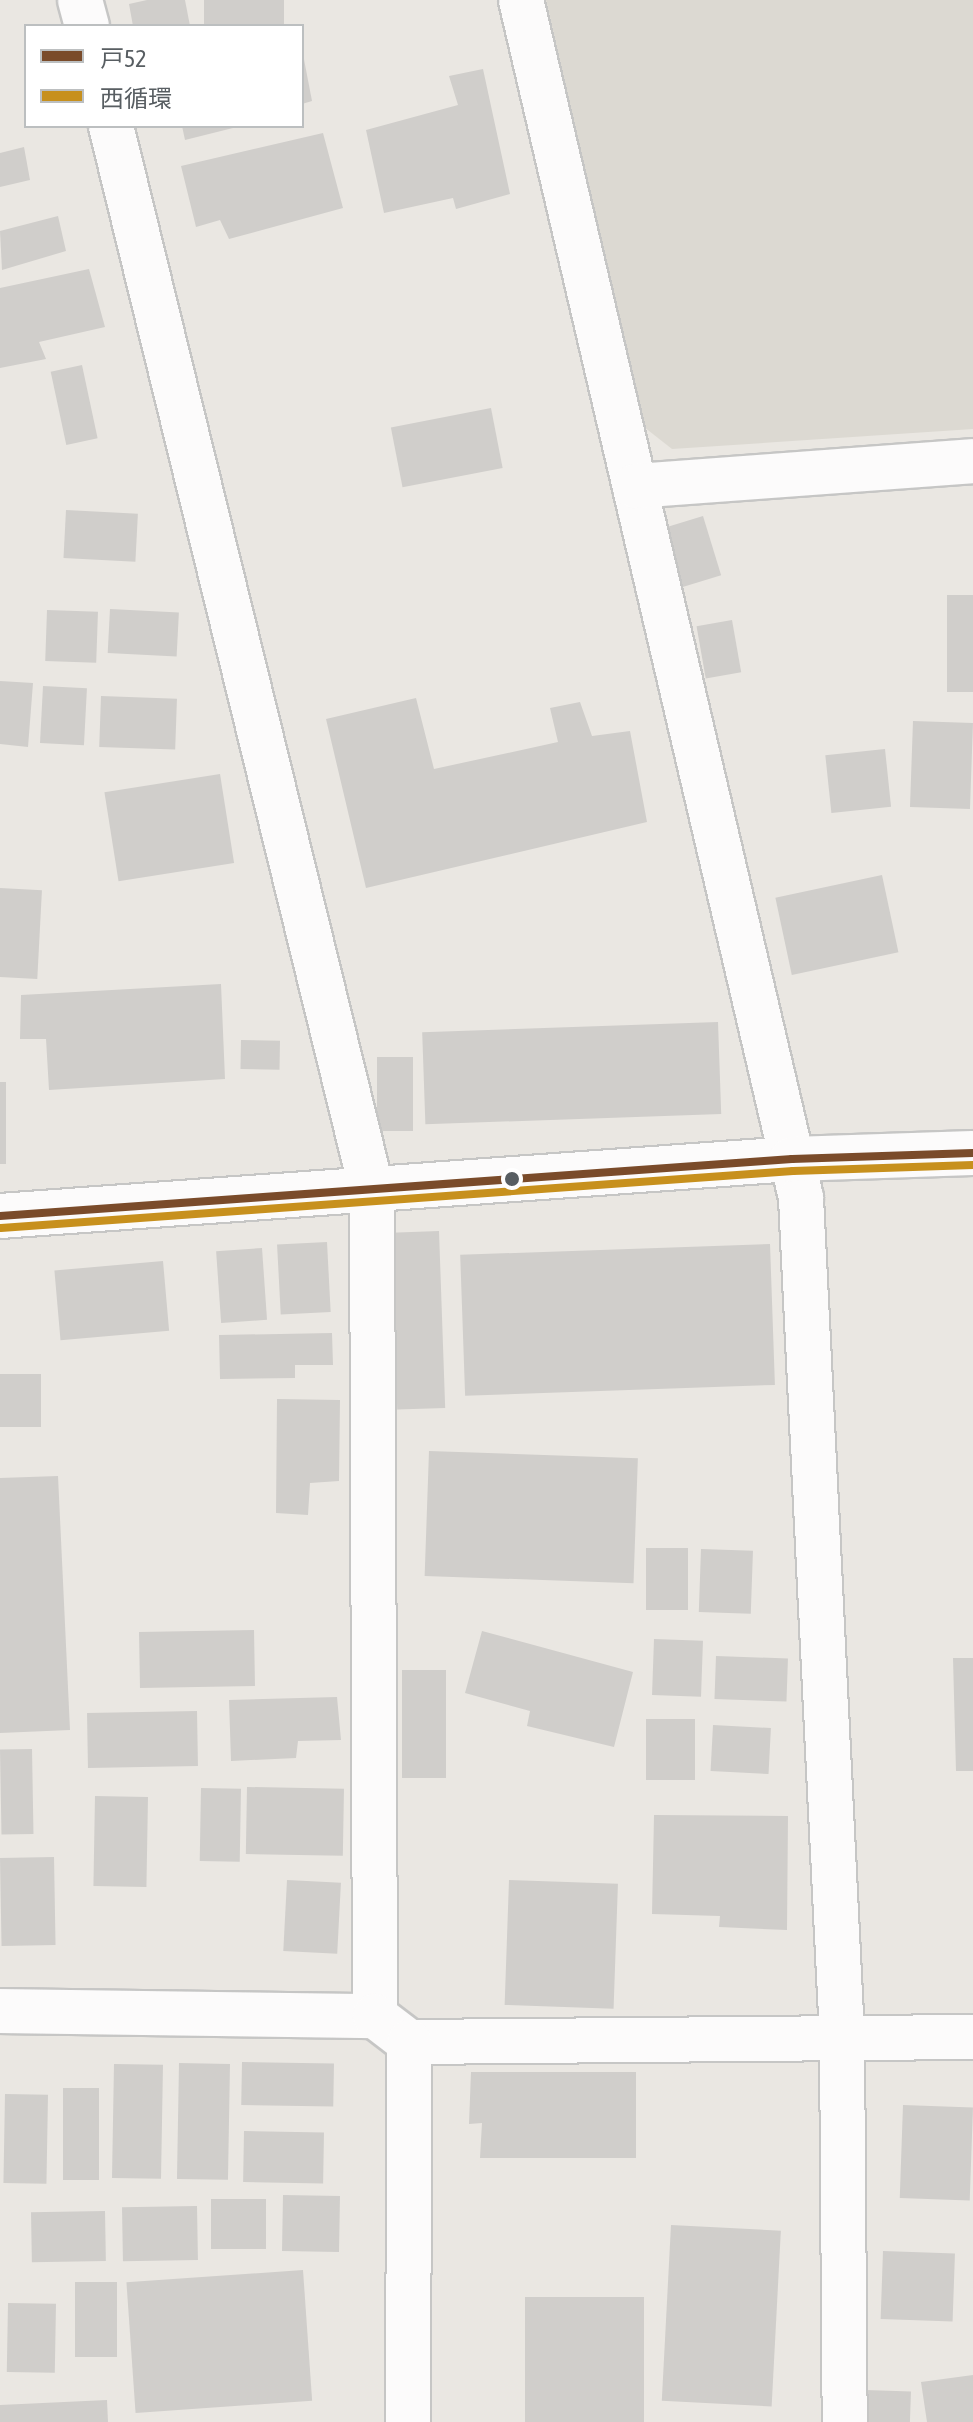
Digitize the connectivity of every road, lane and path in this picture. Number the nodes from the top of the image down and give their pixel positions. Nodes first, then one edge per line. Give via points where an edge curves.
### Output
1 (80, 0) edge
2 (521, 0) edge
3 (86, 24) edge
4 (111, 128) edge
5 (973, 461) edge
6 (635, 486) junction
7 (973, 1153) edge
8 (792, 1159) junction
9 (372, 1191) junction
10 (0, 1216) edge
11 (0, 2011) edge
12 (375, 2016) junction
13 (842, 2037) junction
14 (973, 2037) edge
15 (409, 2042) junction
16 (408, 2422) edge
17 (845, 2422) edge

1 - 3 street
2 - 6 street
4 - 9 street
5 - 6 street
6 - 8 street
7 - 8 street
8 - 9 street
8 - 13 street via 801,1198
9 - 10 street
9 - 12 street
11 - 12 street
12 - 15 street
13 - 14 street
13 - 15 street
13 - 17 street
15 - 16 street

